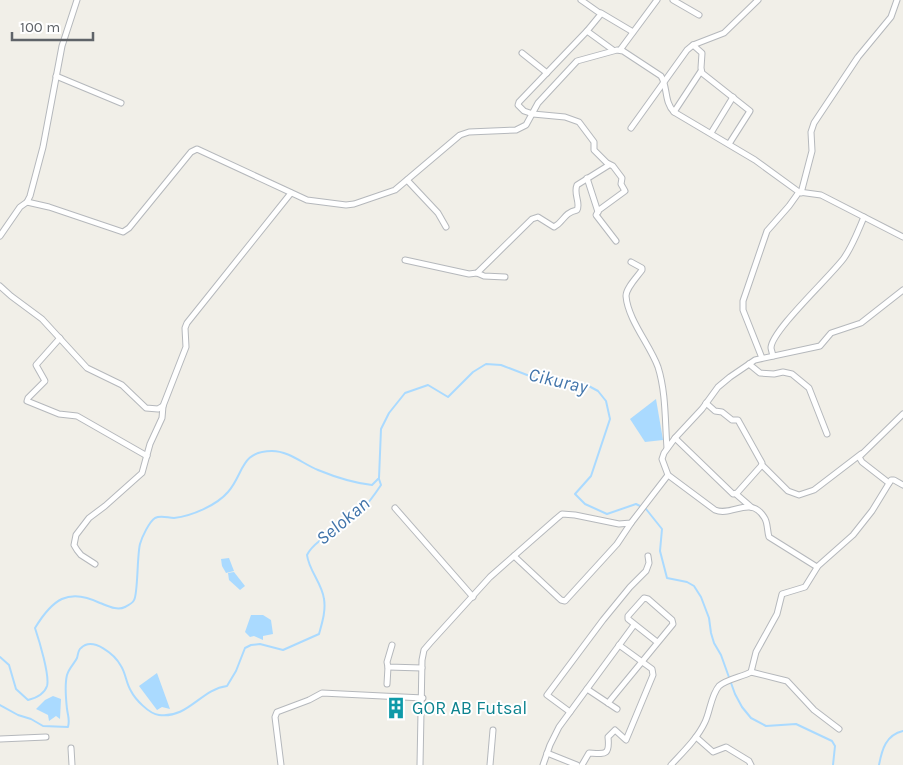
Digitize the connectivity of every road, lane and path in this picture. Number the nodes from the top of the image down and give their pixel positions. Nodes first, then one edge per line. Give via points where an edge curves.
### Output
1 (77, 0) edge
2 (581, 0) edge
3 (657, 0) edge
4 (674, 0) edge
5 (758, 0) edge
6 (897, 0) edge
7 (601, 13) junction
8 (698, 15) dead end
9 (587, 32) junction
10 (633, 32) junction
11 (694, 46) junction
12 (613, 50) junction
13 (620, 50) junction
14 (522, 53) dead end
15 (701, 70) junction
16 (547, 73) junction
17 (56, 76) junction
18 (664, 80) junction
19 (733, 97) junction
20 (121, 103) dead end
21 (674, 112) junction
22 (533, 114) junction
23 (631, 128) dead end
24 (711, 133) junction
25 (729, 144) junction
26 (609, 164) junction
27 (587, 178) junction
28 (407, 180) junction
29 (291, 193) junction
30 (800, 193) junction
31 (27, 202) junction
32 (598, 212) junction
33 (864, 216) junction
34 (446, 227) dead end
35 (0, 236) edge
36 (903, 237) edge
37 (616, 241) dead end
38 (404, 260) dead end
39 (631, 262) dead end
40 (477, 273) junction
41 (505, 277) dead end
42 (0, 286) edge
43 (903, 290) edge
44 (60, 338) junction
45 (773, 356) junction
46 (762, 358) junction
47 (749, 364) junction
48 (706, 403) junction
49 (163, 406) junction
50 (903, 414) edge
51 (827, 434) dead end
52 (675, 438) junction
53 (667, 449) junction
54 (861, 454) junction
55 (147, 456) junction
56 (762, 465) junction
57 (668, 475) junction
58 (889, 483) junction
59 (903, 485) edge
60 (736, 494) junction
61 (752, 507) junction
62 (395, 508) dead end
63 (631, 523) junction
64 (514, 556) junction
65 (648, 556) dead end
66 (95, 564) dead end
67 (817, 567) junction
68 (472, 597) junction
69 (634, 625) junction
70 (657, 642) junction
71 (392, 645) dead end
72 (619, 645) junction
73 (642, 661) junction
74 (388, 666) junction
75 (422, 668) junction
76 (751, 672) junction
77 (387, 684) dead end
78 (586, 689) junction
79 (423, 698) junction
80 (608, 703) junction
81 (617, 709) dead end
82 (570, 712) junction
83 (838, 728) dead end
84 (493, 730) dead end
85 (696, 737) junction
86 (0, 738) edge
87 (46, 738) dead end
88 (72, 748) dead end
89 (547, 753) junction
90 (72, 765) edge
91 (281, 765) edge
92 (420, 765) edge
93 (490, 765) edge
94 (544, 765) edge
95 (577, 765) edge
96 (582, 765) edge
97 (671, 765) edge
98 (752, 765) edge

1 - 17 street
2 - 7 street
3 - 10 street
4 - 8 street
5 - 11 street via 724,33
6 - 30 street via 891,17 858,57 814,123 812,151
7 - 9 street
7 - 10 street
9 - 12 street
9 - 16 street
10 - 13 street
11 - 15 street via 702,53
11 - 18 street via 684,53
12 - 13 street
12 - 22 street via 577,61 538,104
13 - 18 street via 658,72
14 - 16 street
15 - 19 street
15 - 21 street
16 - 22 street via 518,102 524,111
17 - 20 street
17 - 31 street via 43,148
18 - 21 street via 668,102
18 - 23 street
19 - 24 street
19 - 25 street via 750,112
21 - 24 street
22 - 26 street via 565,117 579,122 594,142 594,150
22 - 28 street via 520,130 460,135
24 - 25 street
25 - 30 street
26 - 27 street
26 - 32 street via 622,178 621,184 626,191
27 - 32 street
27 - 40 street via 575,190 577,210 568,213 554,227 538,217 532,219
28 - 29 street via 392,192 350,205 311,202
28 - 34 street via 438,213
29 - 31 street via 197,149 123,232
29 - 49 street via 187,323 186,344
30 - 33 street via 821,195
30 - 46 street via 768,231 743,301 743,310
31 - 35 street
32 - 37 street via 596,215
33 - 36 street
33 - 45 street via 852,246 842,260 774,339
38 - 40 street
39 - 53 street via 642,270 626,298 657,365
40 - 41 street
42 - 44 street via 42,319
43 - 45 street via 861,324 831,333 820,346
44 - 49 street via 87,368 122,385 146,408
44 - 55 street via 36,366 45,382 28,401 59,414 77,416
45 - 46 street
46 - 47 street
47 - 48 street via 718,387
47 - 51 street via 760,373 788,372 809,388
48 - 52 street
48 - 56 street via 715,411 738,420
49 - 55 street via 162,418
50 - 54 street
52 - 53 street
52 - 60 street
53 - 57 street via 662,459
54 - 56 street via 814,490 799,496 788,491
54 - 58 street via 862,462
55 - 66 street via 139,477 89,518 76,535 74,545 77,550
56 - 60 street
57 - 61 street via 717,511
57 - 63 street
58 - 59 street via 894,480
58 - 67 street via 853,535
60 - 61 street
61 - 67 street via 765,518 769,537
62 - 68 street
63 - 64 street via 618,524 562,514
63 - 64 street via 617,544 565,601
64 - 68 street
65 - 82 street via 646,571 603,620 547,695
67 - 76 street via 805,587 782,594 778,614 756,652
68 - 75 street via 424,650
69 - 70 street
69 - 70 street via 628,617 642,599 648,599 673,622
69 - 72 street
70 - 73 street
71 - 74 street
72 - 73 street
72 - 78 street
73 - 80 street
73 - 96 street via 652,669 653,675 626,740 615,730 608,737 610,746 605,753 589,753
74 - 75 street
74 - 77 street
75 - 79 street
76 - 83 street via 787,681 814,710
76 - 85 street via 717,688 708,716
78 - 80 street
78 - 82 street
79 - 91 street via 322,693 277,712
79 - 92 street
80 - 81 street
82 - 89 street
84 - 93 street
85 - 97 street
85 - 98 street via 711,751 726,747
86 - 87 street
88 - 90 street
89 - 94 street
89 - 95 street

